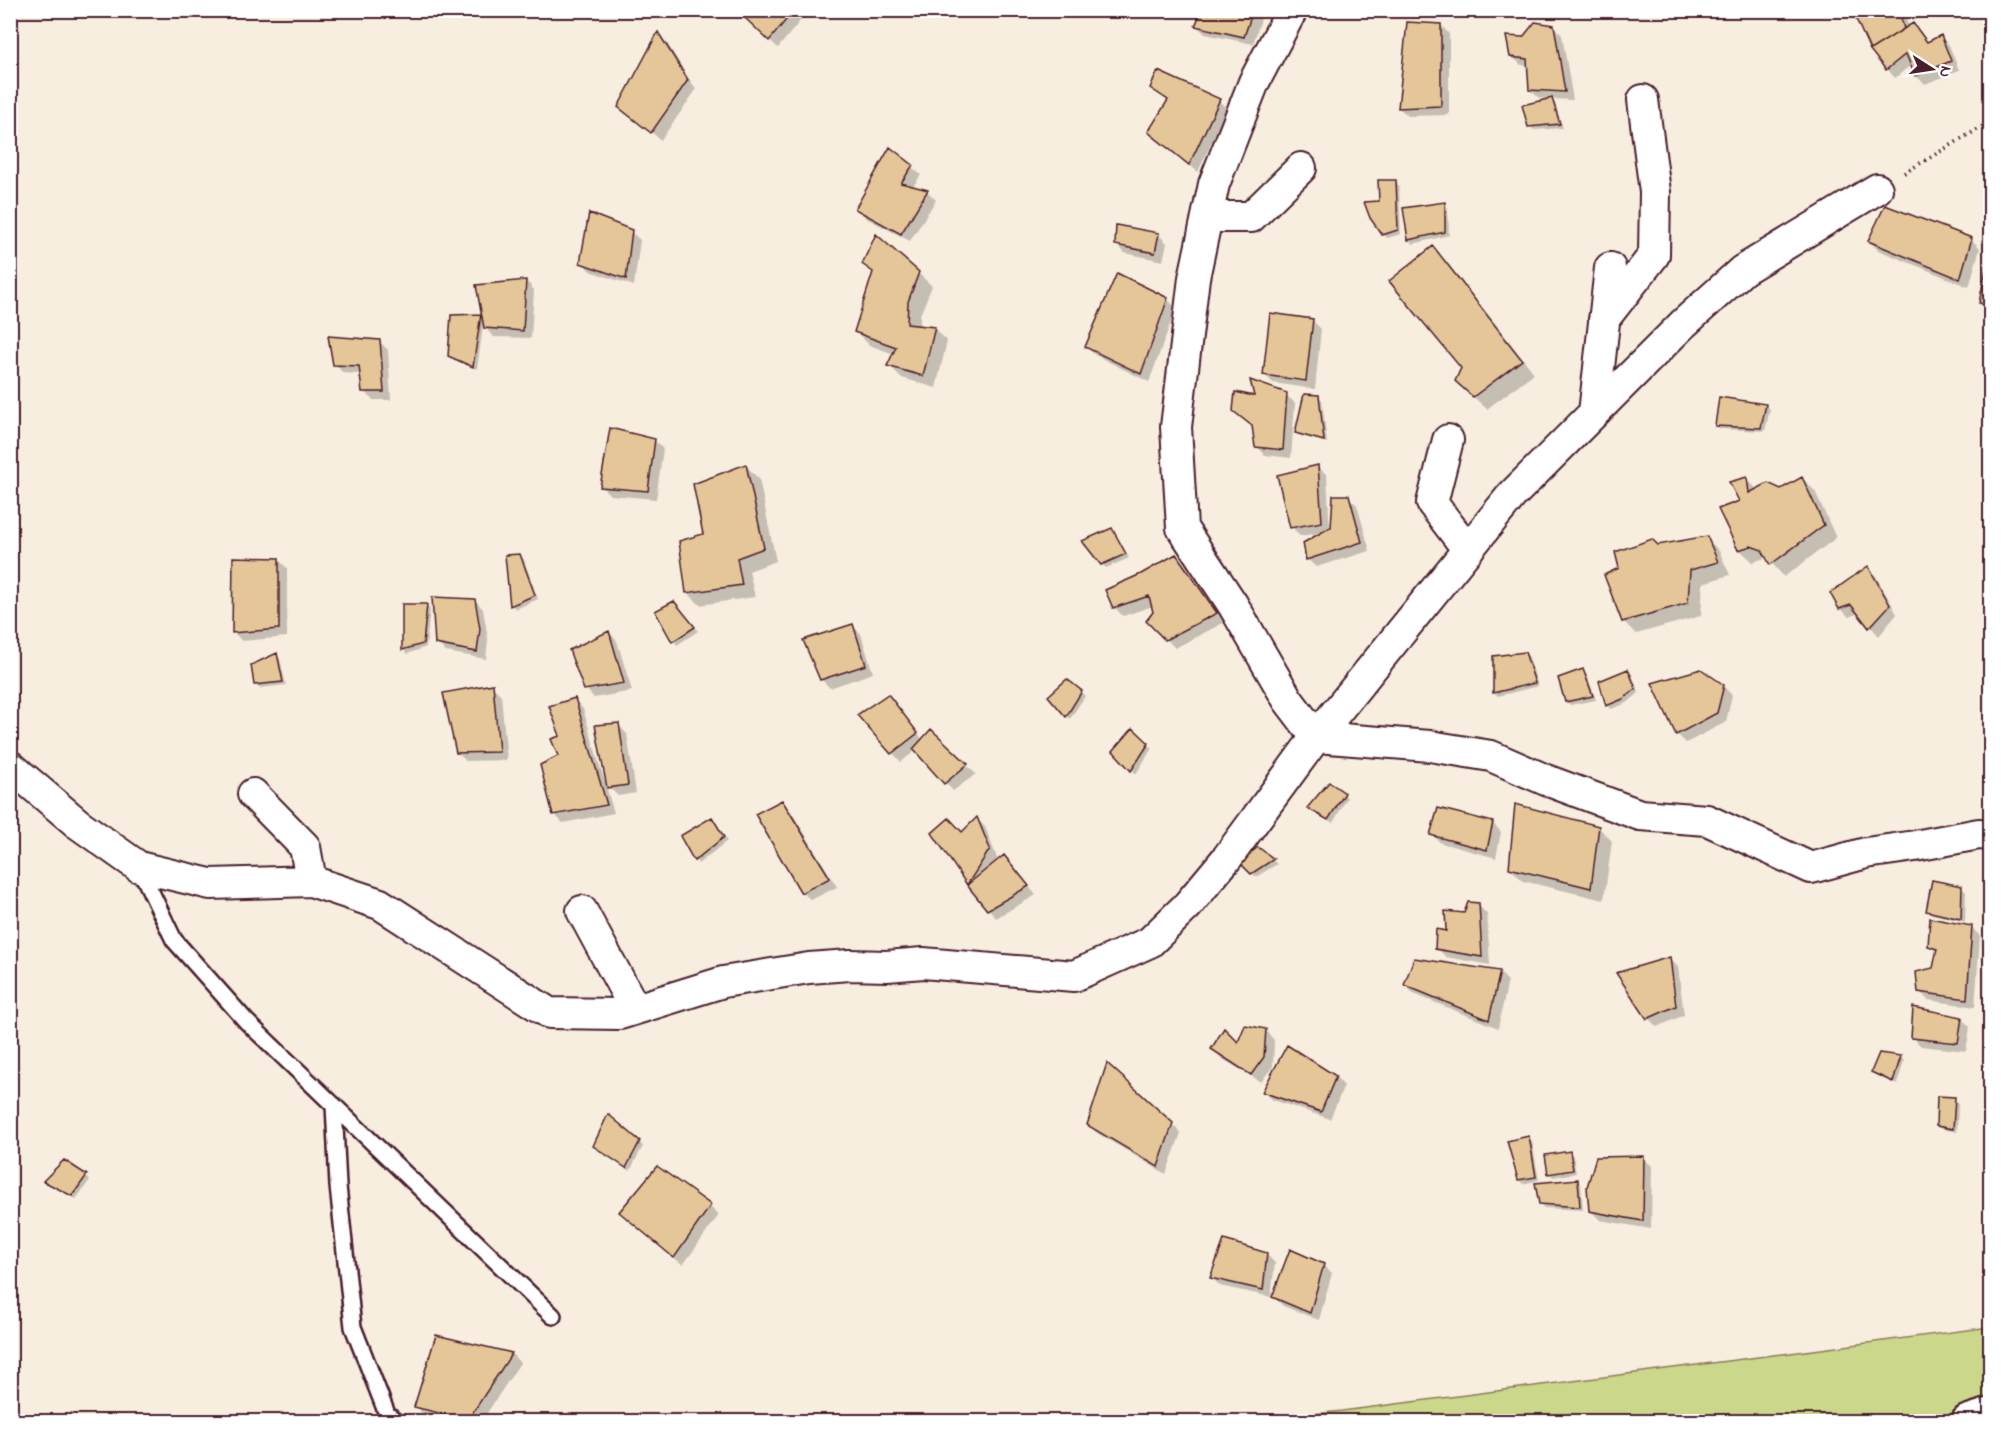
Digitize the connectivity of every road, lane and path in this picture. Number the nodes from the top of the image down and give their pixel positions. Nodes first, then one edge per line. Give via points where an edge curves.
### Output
1 (1292, 10) edge
2 (1643, 100) dead end
3 (1990, 122) edge
4 (1301, 168) dead end
5 (1877, 189) joint
6 (1207, 217) junction
7 (1610, 268) dead end
8 (1604, 319) junction
9 (1594, 413) junction
10 (1448, 440) dead end
11 (1468, 550) junction
12 (1316, 737) junction
13 (10, 766) edge
14 (252, 794) dead end
15 (1990, 835) edge
16 (139, 867) junction
17 (311, 881) junction
18 (582, 911) dead end
19 (635, 1009) junction
20 (334, 1105) junction
21 (553, 1316) dead end
22 (1990, 1414) edge
23 (396, 1422) edge
24 (1968, 1422) edge

1 - 6 street via 1254,82 1214,184
2 - 8 street via 1655,192 1654,255
3 - 5 path
4 - 6 street via 1251,217
5 - 9 street via 1743,270
6 - 12 street via 1194,278 1176,427 1182,528 1233,605 1288,700
7 - 8 street
8 - 9 street
9 - 11 street via 1512,495
10 - 11 street via 1432,503
11 - 12 street
12 - 15 street via 1430,746 1491,756 1640,815 1707,820 1812,868 1866,853
12 - 19 street via 1187,906 1150,942 1074,976 923,963 809,968 723,982
13 - 16 street
14 - 17 street via 305,847
16 - 17 street via 210,885
16 - 20 lane via 174,940 246,1021
17 - 19 street via 380,904 549,1013 620,1014
18 - 19 street
20 - 21 lane
20 - 23 lane via 353,1327 387,1414
22 - 24 highway

